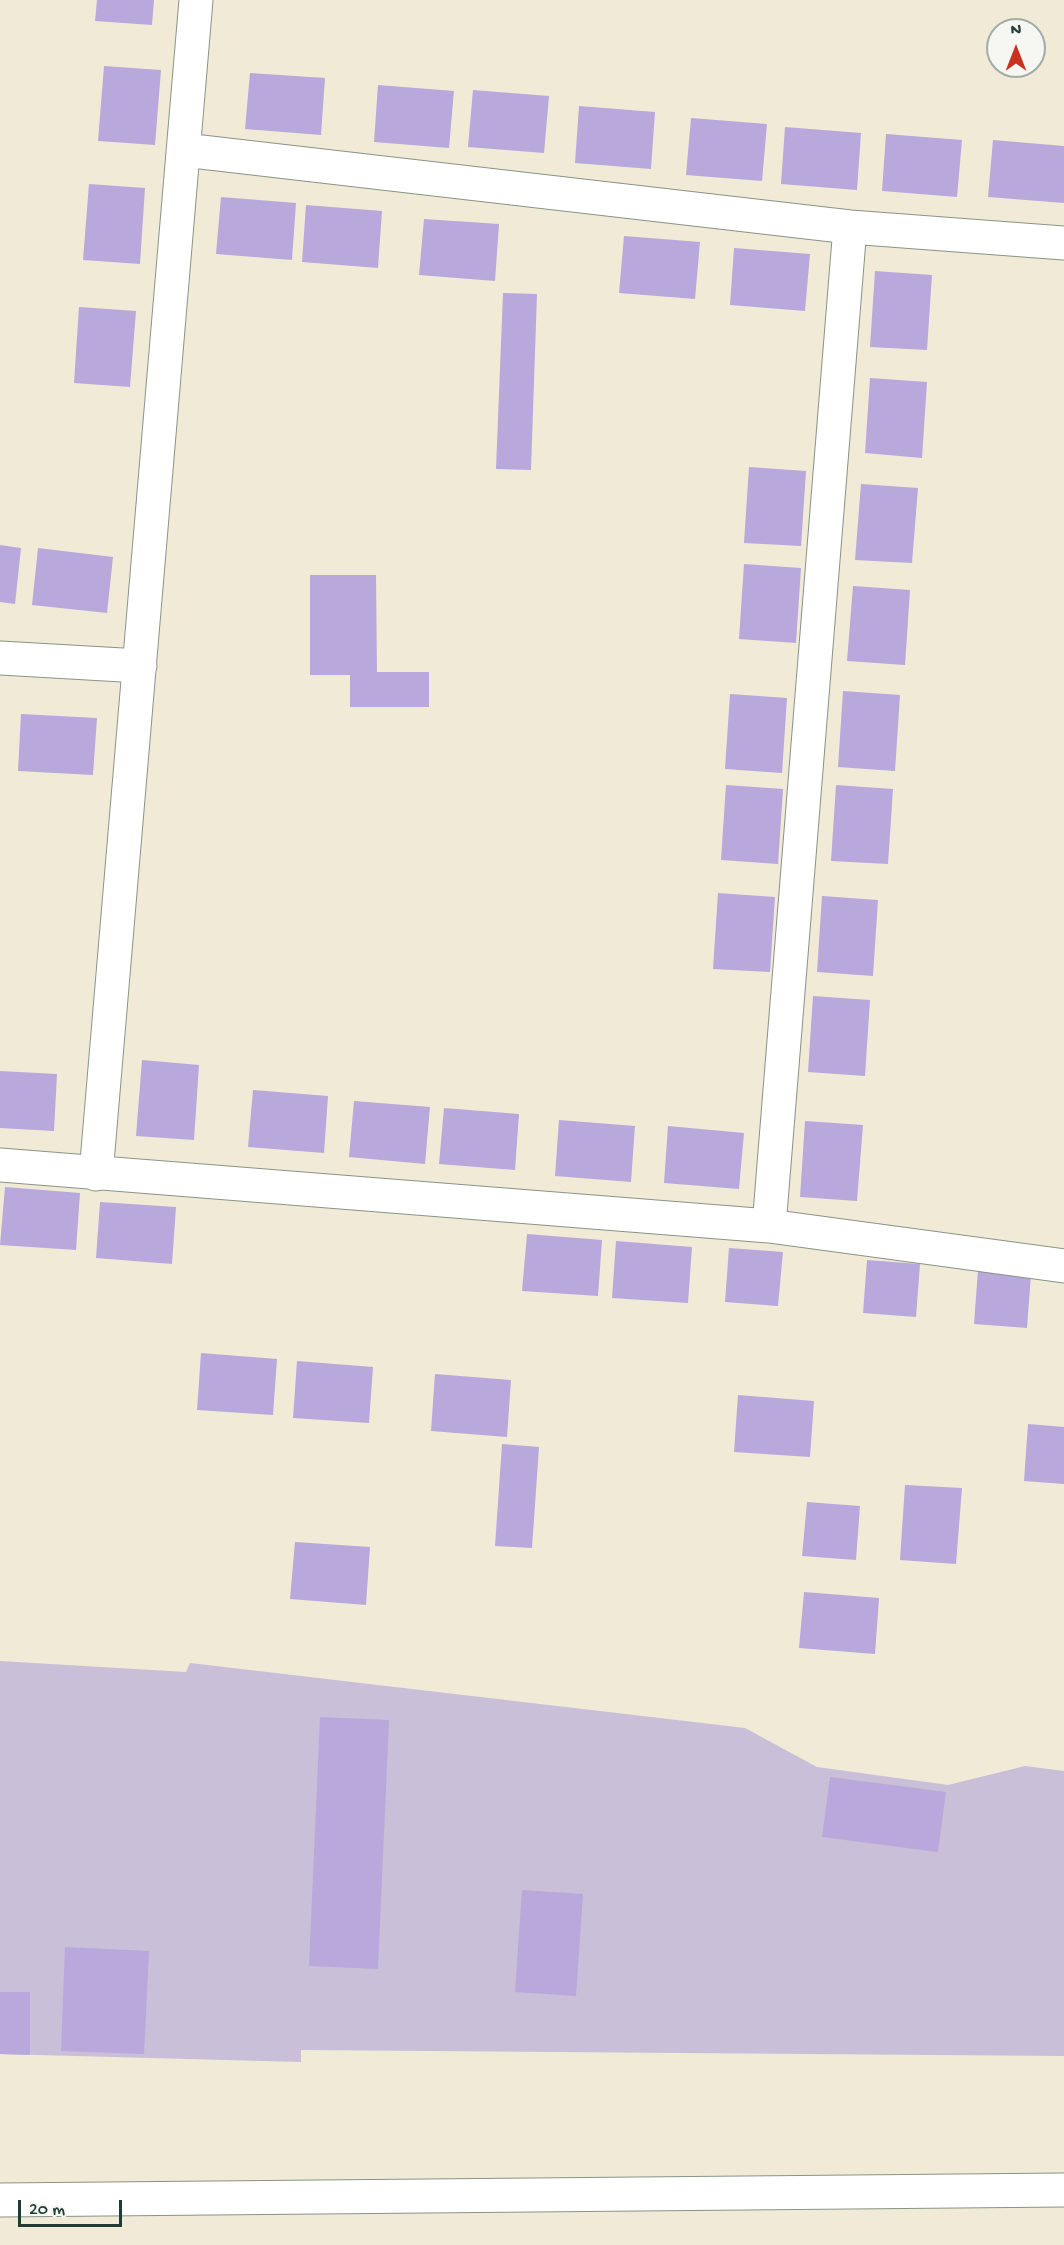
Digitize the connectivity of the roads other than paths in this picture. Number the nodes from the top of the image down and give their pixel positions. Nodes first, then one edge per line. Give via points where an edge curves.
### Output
1 (196, 0) edge
2 (184, 150) junction
3 (850, 227) junction
4 (1064, 243) edge
5 (0, 658) edge
6 (140, 666) junction
7 (0, 1165) edge
8 (96, 1174) junction
9 (769, 1226) junction
10 (1064, 1266) edge
11 (1064, 2190) edge
12 (0, 2200) edge

1 - 2 street
2 - 3 street
2 - 6 street
3 - 4 street
3 - 9 street
5 - 6 street
6 - 8 street
7 - 8 street
8 - 9 street
9 - 10 street
11 - 12 street

